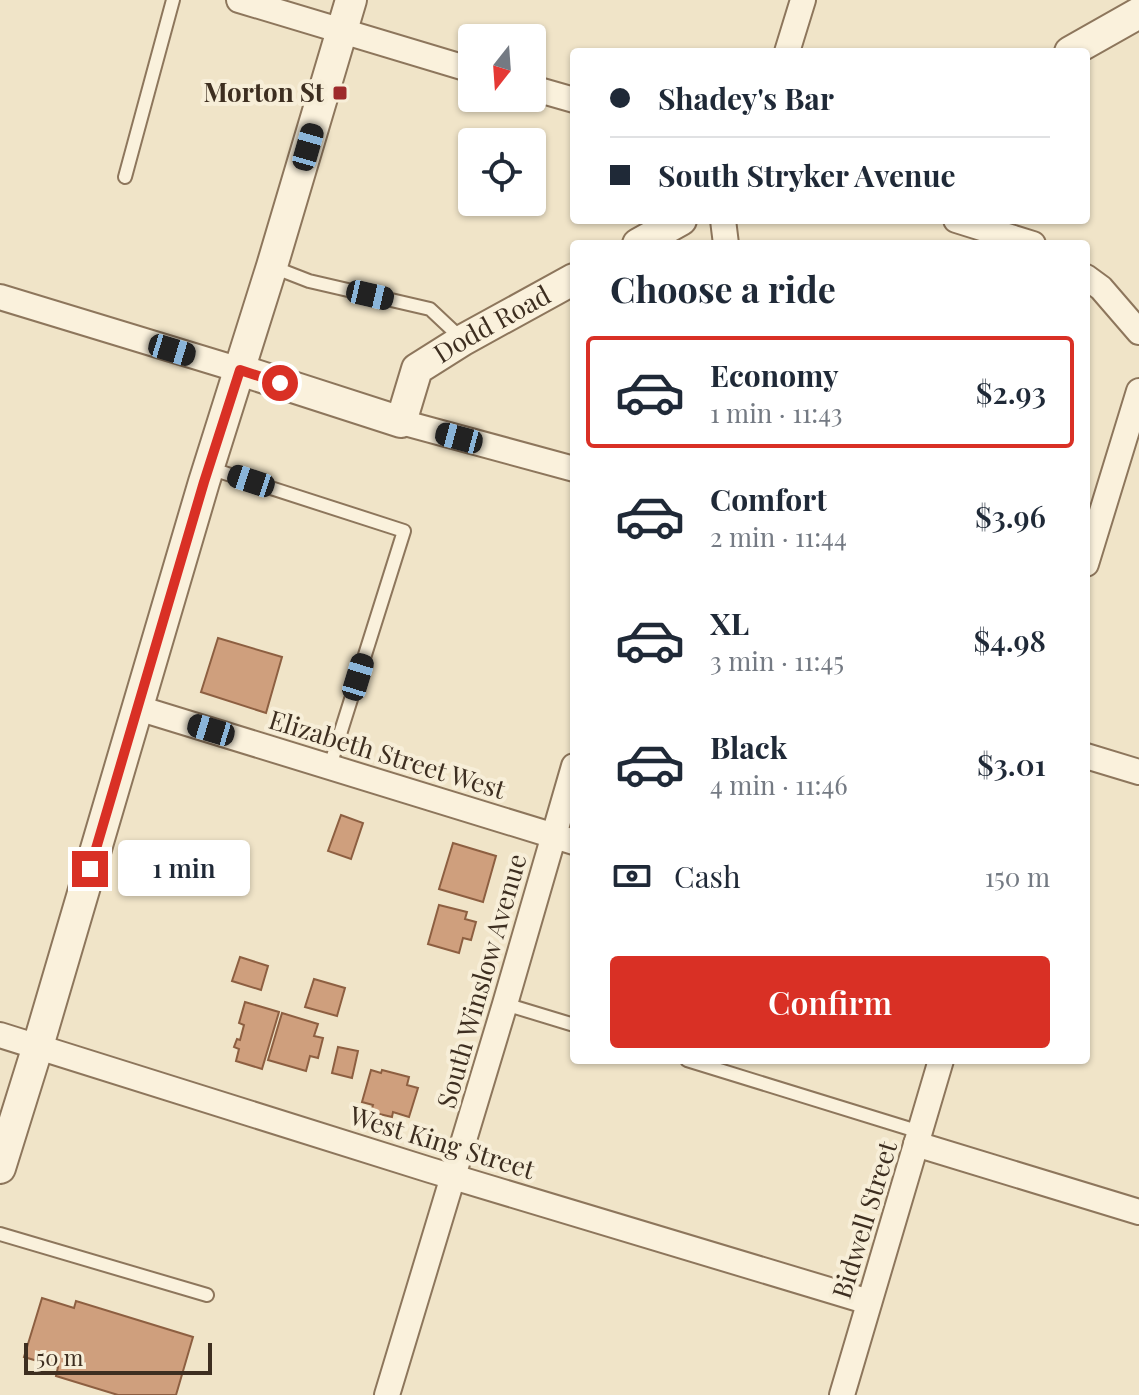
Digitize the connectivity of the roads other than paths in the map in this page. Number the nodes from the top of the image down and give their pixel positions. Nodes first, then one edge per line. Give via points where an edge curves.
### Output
1 (173, 0) edge
2 (239, 0) edge
3 (351, 0) edge
4 (803, 0) edge
5 (1131, 10) edge
6 (342, 32) junction
7 (788, 48) edge
8 (1076, 48) edge
9 (458, 66) edge
10 (546, 92) edge
11 (570, 99) edge
12 (125, 177) dead end
13 (674, 224) edge
14 (969, 224) edge
15 (645, 240) edge
16 (1020, 240) edge
17 (272, 266) junction
18 (1090, 280) edge
19 (570, 281) edge
20 (0, 297) edge
21 (1139, 332) edge
22 (463, 340) junction
23 (240, 370) junction
24 (1139, 391) edge
25 (401, 422) junction
26 (209, 468) junction
27 (570, 468) edge
28 (1090, 551) edge
29 (138, 708) junction
30 (1090, 757) edge
31 (330, 766) junction
32 (1139, 772) edge
33 (570, 795) edge
34 (564, 839) edge
35 (505, 1004) junction
36 (570, 1024) edge
37 (0, 1035) edge
38 (38, 1046) junction
39 (699, 1064) edge
40 (940, 1064) edge
41 (918, 1138) junction
42 (0, 1168) edge
43 (453, 1177) junction
44 (1139, 1212) edge
45 (0, 1234) edge
46 (207, 1295) dead end
47 (869, 1302) junction
48 (387, 1395) edge
49 (842, 1395) edge

1 - 12 lane
2 - 6 street
3 - 6 street
4 - 7 street
5 - 8 street
6 - 9 street
6 - 17 street
10 - 11 street
13 - 15 street
14 - 16 street
17 - 22 lane via 309,281 430,309
17 - 23 street
18 - 21 street
19 - 22 street, Dodd Road
20 - 23 street
22 - 25 street, Dodd Road via 417,369
23 - 25 street
23 - 26 street
24 - 28 street
25 - 27 street
26 - 29 street
26 - 31 lane via 404,531
29 - 31 street, Elizabeth Street West
29 - 38 street
30 - 32 street
31 - 34 street, Elizabeth Street West
33 - 34 street, South Winslow Avenue
34 - 35 street, South Winslow Avenue
35 - 36 lane
35 - 43 street, South Winslow Avenue
37 - 38 street, West King Street
38 - 42 street
38 - 43 street, West King Street
39 - 41 lane
40 - 41 street, Bidwell Street
41 - 44 street
41 - 47 street, Bidwell Street
43 - 47 street, West King Street
43 - 48 street, South Winslow Avenue
45 - 46 lane
47 - 49 street, Bidwell Street

